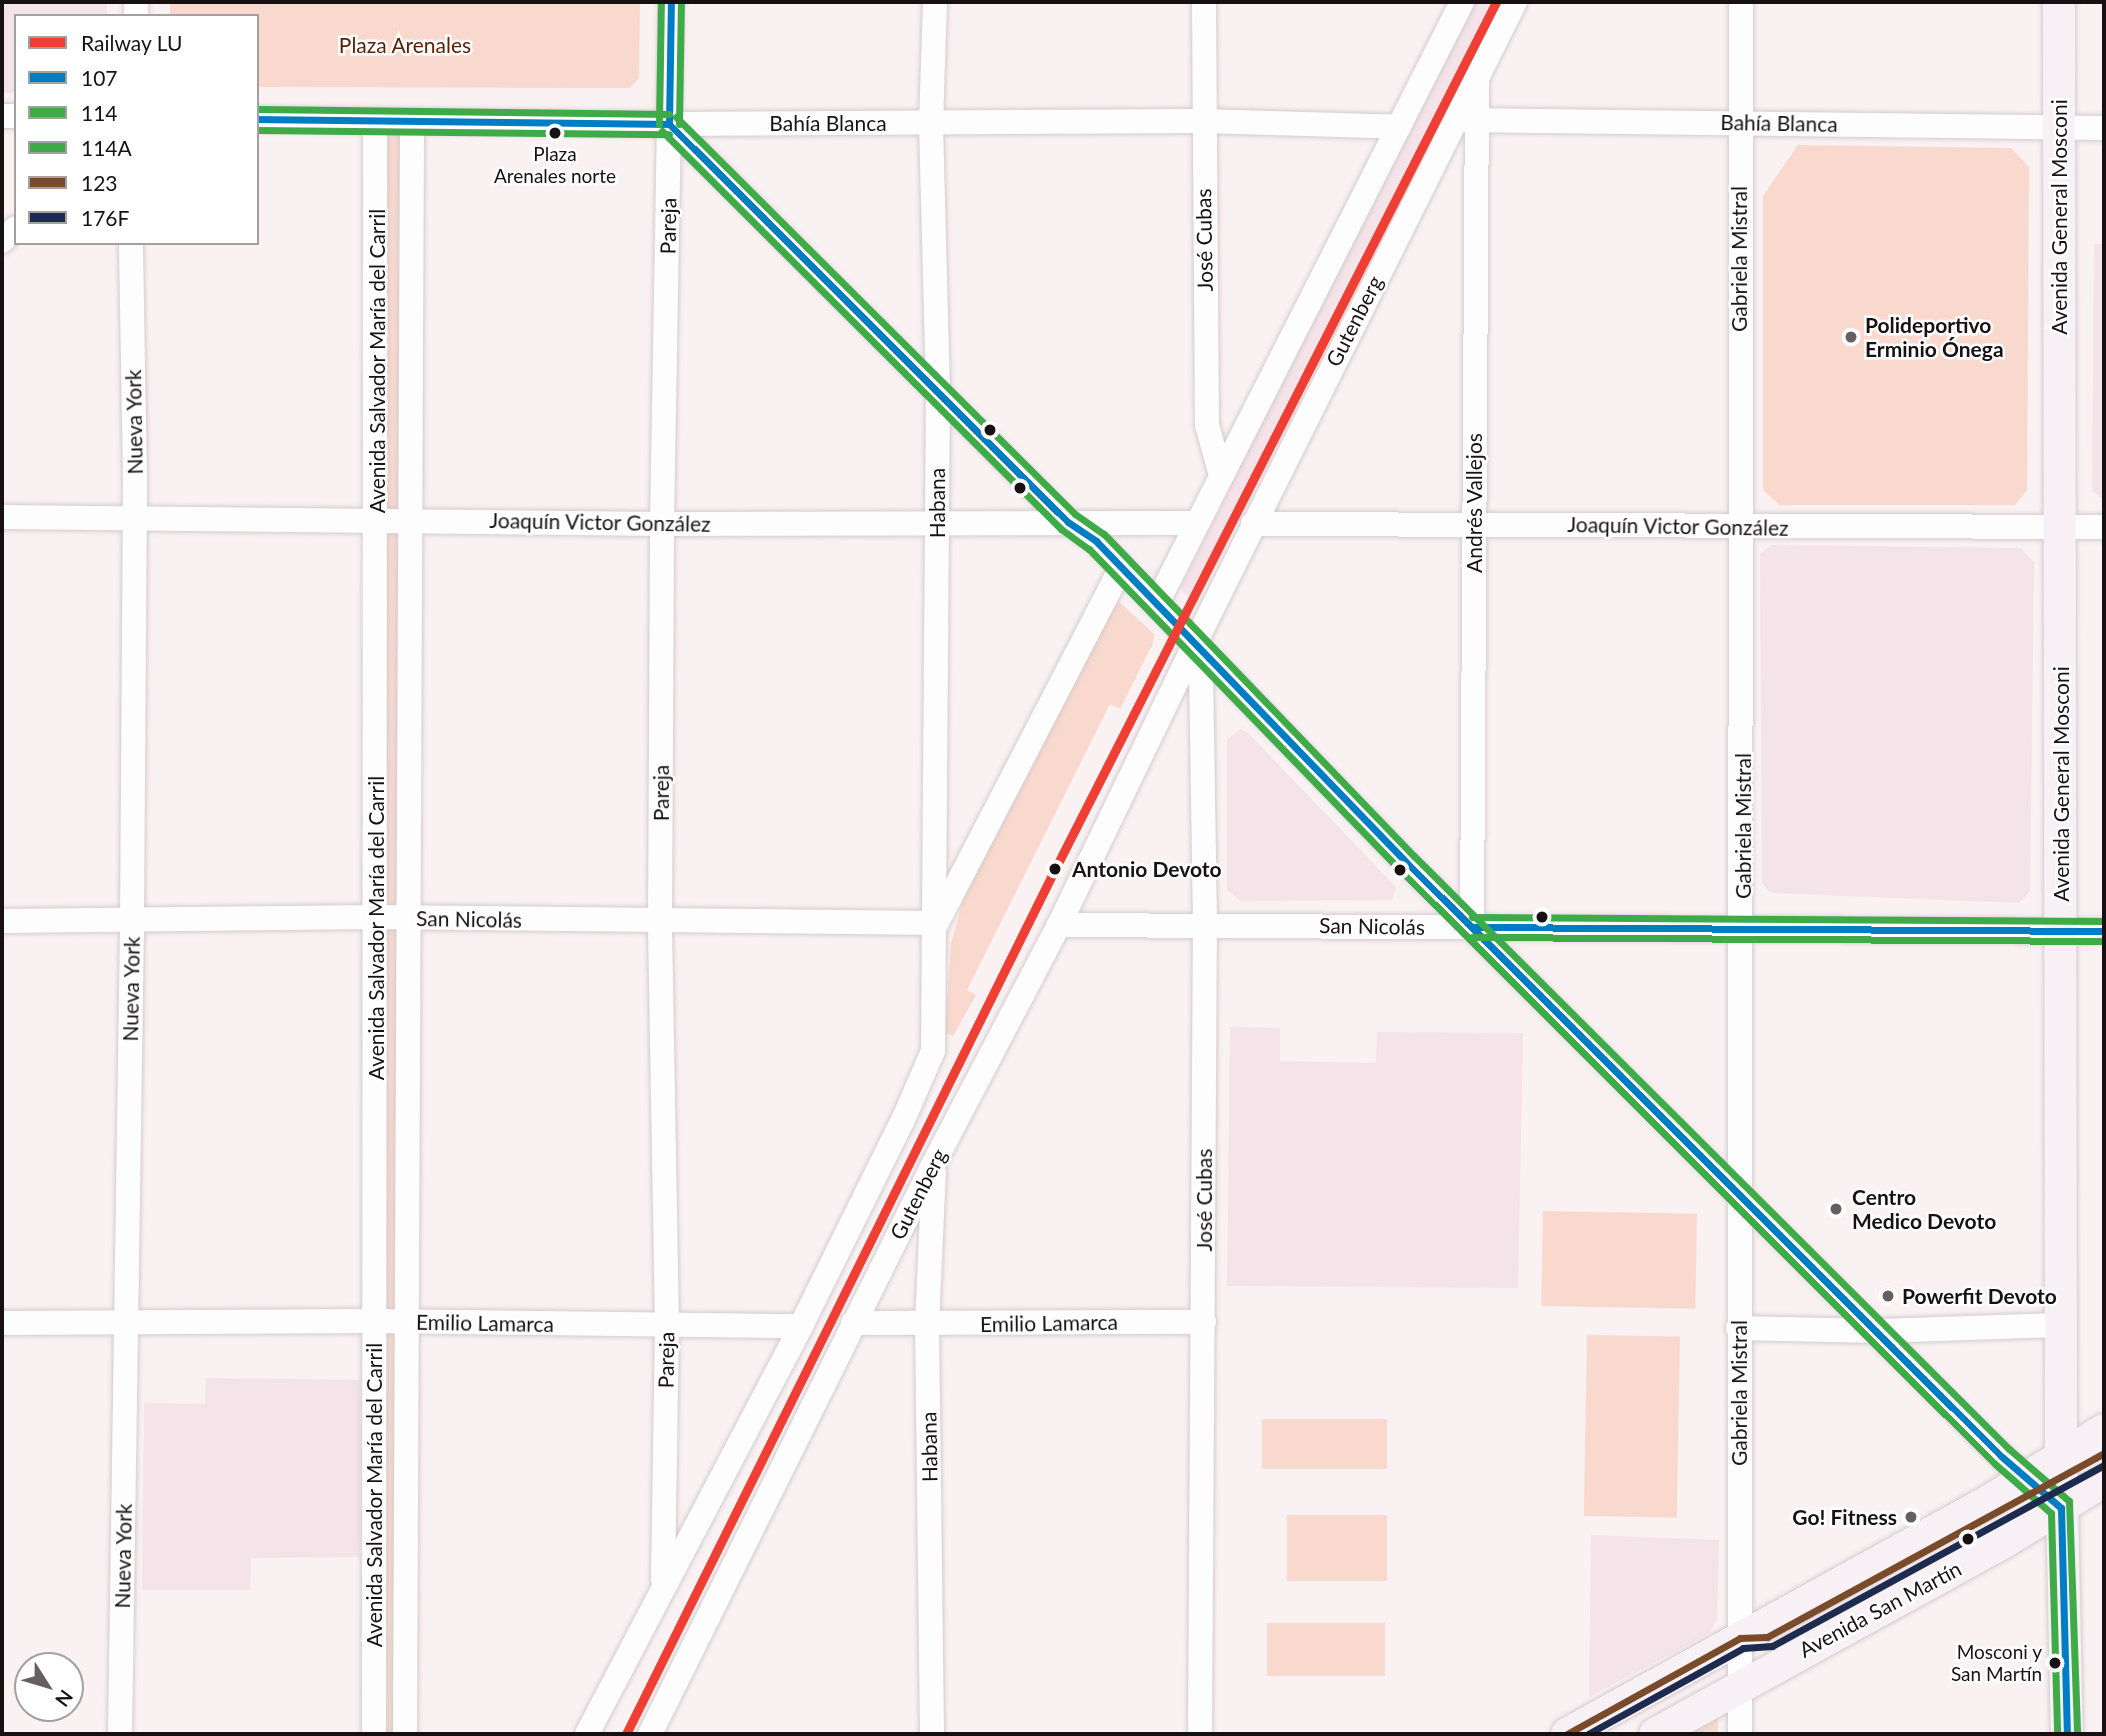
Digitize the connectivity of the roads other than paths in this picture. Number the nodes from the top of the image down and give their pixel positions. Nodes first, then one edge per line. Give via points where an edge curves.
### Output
1 (671, 2) edge
2 (935, 2) edge
3 (1204, 2) edge
4 (1462, 2) edge
5 (1515, 2) edge
6 (1741, 2) edge
7 (2059, 2) edge
8 (259, 119) edge
9 (1465, 120) junction
10 (375, 121) junction
11 (412, 121) junction
12 (1202, 121) junction
13 (1738, 122) junction
14 (931, 123) junction
15 (669, 124) junction
16 (1399, 127) junction
17 (2057, 128) junction
18 (2104, 128) edge
19 (131, 245) edge
20 (938, 392) junction
21 (1221, 476) junction
22 (134, 516) junction
23 (2, 517) edge
24 (378, 520) junction
25 (409, 520) junction
26 (937, 522) junction
27 (1068, 522) junction
28 (1198, 523) junction
29 (662, 524) junction
30 (1253, 524) junction
31 (1475, 524) junction
32 (2062, 527) junction
33 (2104, 527) edge
34 (1741, 528) junction
35 (1115, 579) junction
36 (1157, 603) junction
37 (1195, 653) junction
38 (375, 917) junction
39 (410, 917) junction
40 (2, 921) edge
41 (132, 921) junction
42 (660, 923) junction
43 (937, 923) junction
44 (1205, 923) junction
45 (1059, 925) junction
46 (1472, 927) junction
47 (1744, 927) junction
48 (2060, 931) junction
49 (2104, 931) edge
50 (934, 1161) junction
51 (1744, 1198) junction
52 (374, 1321) junction
53 (128, 1322) junction
54 (405, 1322) junction
55 (1204, 1322) junction
56 (2, 1323) edge
57 (853, 1323) junction
58 (928, 1324) junction
59 (2060, 1325) junction
60 (667, 1326) junction
61 (801, 1326) junction
62 (1738, 1328) junction
63 (1876, 1331) junction
64 (2104, 1430) edge
65 (2061, 1456) junction
66 (2026, 1478) junction
67 (2104, 1481) edge
68 (2061, 1508) junction
69 (663, 1584) junction
70 (1740, 1638) junction
71 (1740, 1684) junction
72 (120, 1734) edge
73 (374, 1734) edge
74 (405, 1734) edge
75 (587, 1734) edge
76 (650, 1734) edge
77 (664, 1734) edge
78 (932, 1734) edge
79 (1200, 1734) edge
80 (1567, 1734) edge
81 (1655, 1734) edge
82 (1741, 1734) edge
83 (2067, 1734) edge

1 - 15 street, Pareja
2 - 14 street, Habana
3 - 12 street, José Cubas
4 - 16 street
5 - 9 street, Andrés Vallejos via 1477,79
6 - 13 street, Gabriela Mistral
7 - 17 main road, Avenida General Mosconi
8 - 10 street, Bahía Blanca
9 - 13 street, Bahía Blanca
9 - 30 street, Gutenberg
9 - 31 street, Andrés Vallejos
10 - 11 street, Bahía Blanca
10 - 24 street, Avenida Salvador María del Carril
11 - 15 street, Bahía Blanca
11 - 25 street, Avenida Salvador María del Carril
12 - 14 street, Bahía Blanca
12 - 16 street, Bahía Blanca
12 - 21 street, José Cubas via 1207,425
13 - 17 street, Bahía Blanca
13 - 34 street, Gabriela Mistral
14 - 15 street, Bahía Blanca
14 - 20 street, Habana
15 - 20 street
15 - 29 street, Pareja
16 - 21 street
17 - 18 street, Bahía Blanca
17 - 32 main road, Avenida General Mosconi
19 - 22 street, Nueva York
20 - 26 street, Habana
20 - 27 street
21 - 28 street
22 - 23 street, Joaquín Victor González
22 - 24 street, Joaquín Victor González
22 - 41 street, Nueva York
24 - 25 street, Joaquín Victor González
24 - 38 street, Avenida Salvador María del Carril
25 - 29 street, Joaquín Victor González
25 - 39 street, Avenida Salvador María del Carril
26 - 27 street, Joaquín Victor González
26 - 29 street, Joaquín Victor González
26 - 43 street, Habana
27 - 28 street, Joaquín Victor González
27 - 35 street via 1086,550
27 - 36 street via 1096,541
28 - 36 street
29 - 42 street, Pareja
30 - 31 street, Joaquín Victor González
30 - 37 street, Gutenberg
31 - 34 street, Joaquín Victor González
31 - 46 street, Andrés Vallejos
32 - 33 street, Joaquín Victor González
32 - 34 street, Joaquín Victor González
32 - 48 main road, Avenida General Mosconi
34 - 47 street, Gabriela Mistral
35 - 37 street
35 - 43 street
36 - 37 street
37 - 44 street, José Cubas
37 - 45 street, Gutenberg
37 - 46 street via 1250,715 1270,726
38 - 39 street, San Nicolás
38 - 41 street, San Nicolás
38 - 52 street, Avenida Salvador María del Carril
39 - 42 street, San Nicolás
39 - 54 street, Avenida Salvador María del Carril
40 - 41 street, San Nicolás
41 - 53 street, Nueva York
42 - 43 street, San Nicolás
42 - 60 street, Pareja
43 - 61 street, Habana via 933,1051
44 - 45 street, San Nicolás
44 - 46 street, San Nicolás
44 - 55 street, José Cubas
45 - 50 street, Gutenberg
46 - 47 street, San Nicolás
46 - 51 street
47 - 48 street, San Nicolás
47 - 51 street, Gabriela Mistral
48 - 49 street, San Nicolás
48 - 59 main road, Avenida General Mosconi
50 - 57 street, Gutenberg
50 - 58 street, Habana
51 - 62 street, Gabriela Mistral
51 - 63 street
52 - 53 street, Emilio Lamarca
52 - 54 street, Emilio Lamarca
52 - 73 street, Avenida Salvador María del Carril
53 - 56 street, Emilio Lamarca
53 - 72 street, Nueva York
54 - 60 street, Emilio Lamarca
54 - 74 street, Avenida Salvador María del Carril
55 - 58 street, Emilio Lamarca
55 - 79 street, José Cubas
57 - 58 street, Emilio Lamarca
57 - 76 street, Gutenberg
58 - 78 street, Habana
59 - 63 street
59 - 65 main road, Avenida General Mosconi
60 - 61 street, Emilio Lamarca
60 - 69 street, Pareja
61 - 69 street
62 - 63 street
62 - 70 street, Gabriela Mistral
63 - 66 street
64 - 65 main road, Avenida San Martín
65 - 66 main road, Avenida San Martín
65 - 68 main road, Avenida General Mosconi
66 - 68 street
66 - 70 main road, Avenida San Martín
67 - 68 main road, Avenida San Martín
68 - 71 main road, Avenida San Martín
68 - 83 main road, Avenida General Mosconi
69 - 75 street
70 - 71 street, Gabriela Mistral
70 - 80 main road, Avenida San Martín
71 - 81 main road, Avenida San Martín
71 - 82 street, Gabriela Mistral
76 - 77 street

